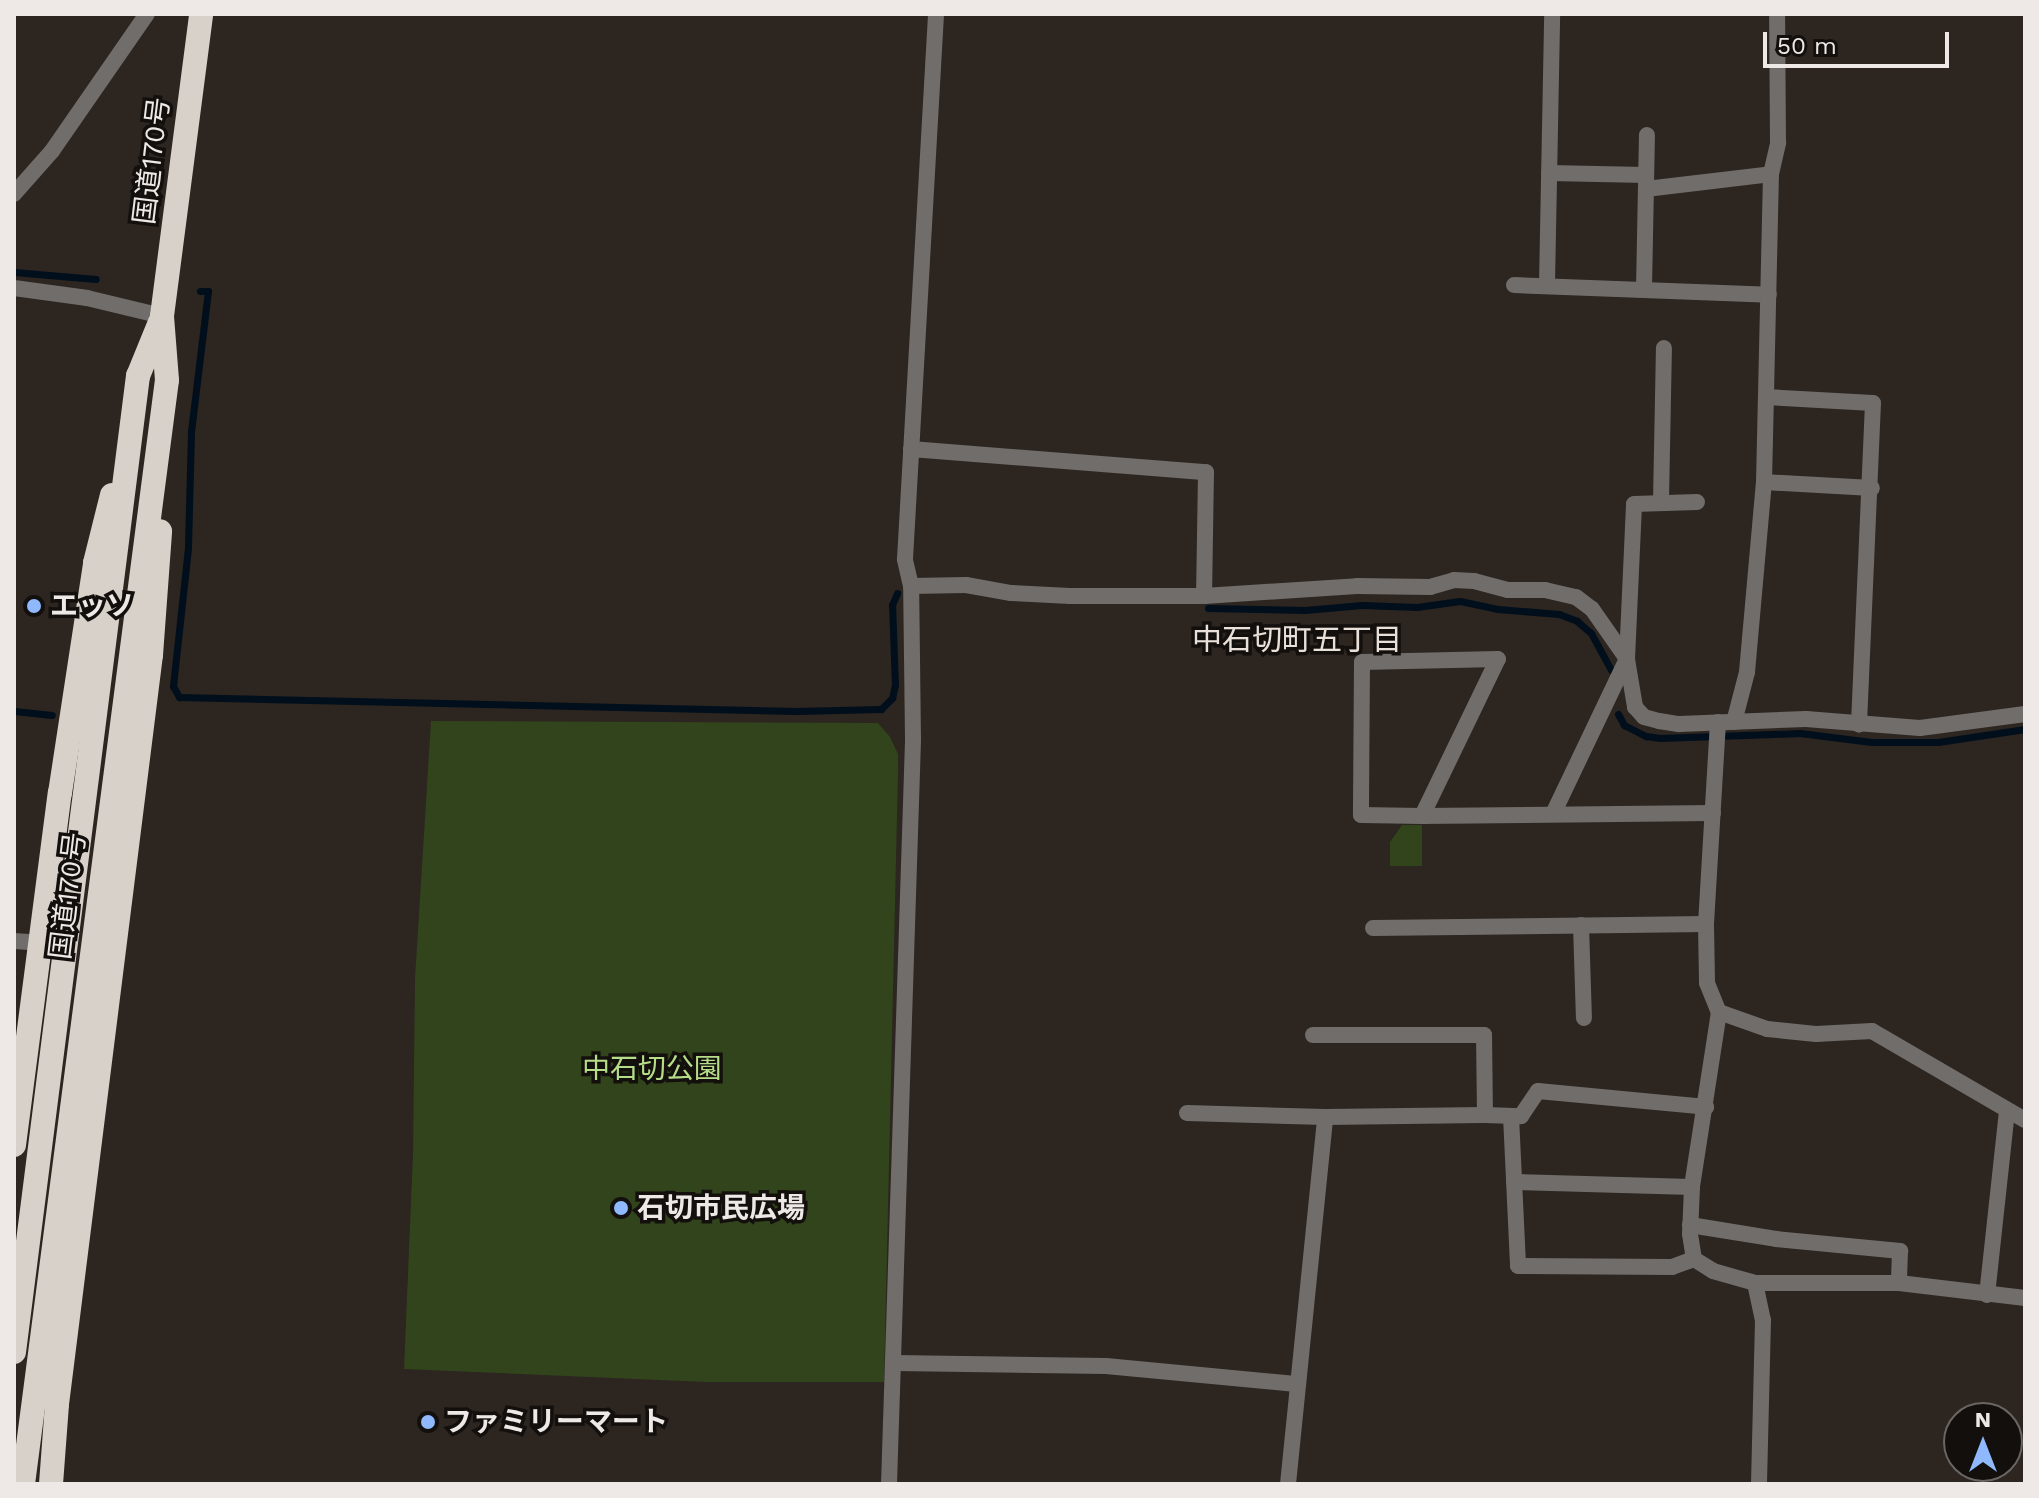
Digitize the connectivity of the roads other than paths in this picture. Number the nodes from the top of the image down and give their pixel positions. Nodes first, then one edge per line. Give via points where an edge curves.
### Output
1 (147, 14) edge
2 (201, 14) edge
3 (936, 14) edge
4 (1552, 14) edge
5 (1777, 14) edge
6 (1647, 135) dead end
7 (1549, 173) junction
8 (1771, 174) junction
9 (1646, 182) junction
10 (14, 194) edge
11 (1547, 284) junction
12 (1514, 285) dead end
13 (14, 288) edge
14 (1644, 289) junction
15 (1769, 295) junction
16 (162, 316) junction
17 (1664, 348) dead end
18 (1766, 397) junction
19 (131, 429) junction
20 (911, 449) junction
21 (155, 469) junction
22 (1764, 482) junction
23 (1872, 488) junction
24 (1661, 501) junction
25 (1697, 502) dead end
26 (911, 586) junction
27 (1204, 596) junction
28 (1627, 659) junction
29 (2025, 714) edge
30 (1723, 724) junction
31 (1859, 725) junction
32 (1713, 813) junction
33 (1553, 814) junction
34 (1422, 816) junction
35 (1706, 924) junction
36 (1581, 925) junction
37 (1373, 928) dead end
38 (14, 941) edge
39 (40, 943) junction
40 (1719, 1012) junction
41 (1584, 1018) dead end
42 (1313, 1035) dead end
43 (1706, 1107) junction
44 (2007, 1112) junction
45 (1187, 1113) dead end
46 (1485, 1115) junction
47 (1511, 1116) junction
48 (1325, 1117) junction
49 (2025, 1120) edge
50 (14, 1145) edge
51 (1514, 1182) junction
52 (1692, 1187) junction
53 (1690, 1225) junction
54 (1694, 1259) junction
55 (1755, 1283) junction
56 (1899, 1283) junction
57 (1987, 1295) junction
58 (2025, 1298) edge
59 (14, 1352) edge
60 (894, 1363) junction
61 (1298, 1384) junction
62 (23, 1484) edge
63 (51, 1484) edge
64 (889, 1484) edge
65 (1288, 1484) edge
66 (1759, 1484) edge

1 - 10 street via 52,151
2 - 16 highway, 国道170号
3 - 20 street
4 - 7 street
5 - 8 street via 1778,143
6 - 9 street
7 - 9 street
7 - 11 street
8 - 9 street
8 - 15 street
9 - 14 street
11 - 12 street
11 - 14 street
13 - 16 street
14 - 15 street
15 - 18 street
16 - 19 highway, 国道170号 via 138,376
16 - 21 highway, 国道170号 via 167,380
17 - 24 street
18 - 22 street
18 - 23 street via 1873,403
19 - 39 highway via 95,563
19 - 59 highway, 国道170号
20 - 26 street via 905,559
20 - 27 street via 1206,472
21 - 62 highway, 国道170号
21 - 63 highway via 161,541 157,598 58,1388
22 - 23 street
22 - 30 street via 1747,672
23 - 31 street
24 - 25 street
24 - 28 street via 1634,504
26 - 27 street via 966,585 1070,596
26 - 60 street via 913,739
27 - 28 street via 1430,587 1454,580 1508,590 1545,590 1576,597 1592,609
28 - 30 street via 1635,707 1644,717
28 - 33 street
29 - 31 street via 1920,728
30 - 31 street via 1806,719
30 - 32 street
32 - 33 street
32 - 35 street
33 - 34 street
34 - 34 street via 1361,815 1362,662 1498,659
35 - 36 street
35 - 40 street via 1707,983
36 - 37 street
36 - 41 street
38 - 39 street
39 - 50 highway
40 - 43 street
40 - 44 street via 1767,1029 1816,1034 1872,1031
42 - 46 street via 1484,1035
43 - 47 street via 1538,1091 1521,1116
43 - 52 street
44 - 49 street
44 - 57 street
45 - 48 street
46 - 47 street
46 - 48 street
47 - 51 street
48 - 61 street
51 - 52 street
51 - 54 street via 1518,1266 1672,1267
52 - 53 street
53 - 54 street
53 - 56 street via 1900,1251
54 - 55 street via 1713,1271
55 - 56 street
55 - 66 street via 1763,1320
56 - 57 street
57 - 58 street
60 - 61 street via 1106,1366
60 - 64 street
61 - 65 street

